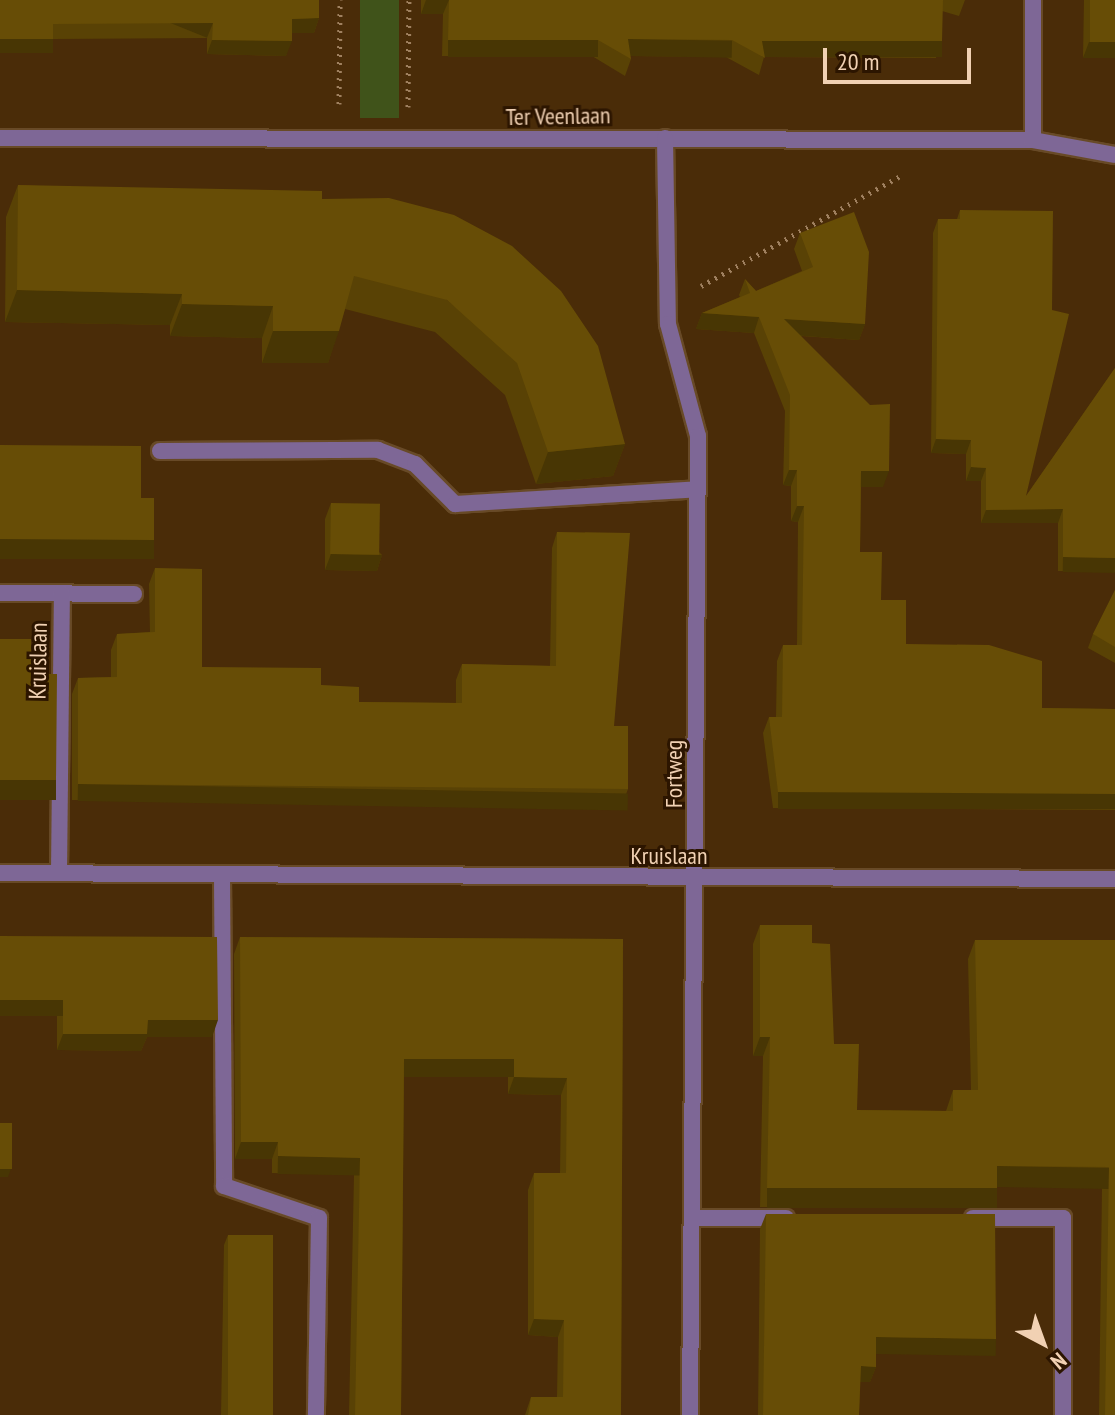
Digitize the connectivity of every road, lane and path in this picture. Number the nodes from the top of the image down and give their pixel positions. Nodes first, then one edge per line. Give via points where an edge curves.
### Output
1 (340, 0) edge
2 (409, 0) edge
3 (1033, 0) edge
4 (0, 138) edge
5 (665, 138) junction
6 (1033, 140) junction
7 (339, 141) junction
8 (408, 142) junction
9 (1115, 155) edge
10 (912, 170) dead end
11 (668, 305) junction
12 (160, 451) dead end
13 (698, 489) junction
14 (0, 593) edge
15 (62, 593) junction
16 (134, 594) dead end
17 (0, 873) edge
18 (59, 873) junction
19 (222, 876) junction
20 (1115, 879) edge
21 (697, 881) junction
22 (692, 1218) junction
23 (800, 1218) edge
24 (955, 1218) edge
25 (316, 1415) edge
26 (690, 1415) edge
27 (1063, 1415) edge

1 - 7 path
2 - 8 path
3 - 6 street
4 - 7 street, Ter Veenlaan
5 - 6 street, Ter Veenlaan
5 - 8 street, Ter Veenlaan
5 - 11 street, Fortweg
6 - 9 street, Ter Veenlaan
7 - 8 street, Ter Veenlaan
10 - 11 path
11 - 13 street, Fortweg via 698,436
12 - 13 street via 378,450 415,464 455,504
13 - 21 street, Fortweg
14 - 15 street, Kruislaan
15 - 16 street, Kruislaan
15 - 18 street, Kruislaan
17 - 18 street, Kruislaan
18 - 19 street, Kruislaan
19 - 21 street, Kruislaan
19 - 25 street via 224,1186 319,1218
20 - 21 street, Kruislaan
21 - 22 street, Fortweg
22 - 23 street
22 - 26 street, Fortweg
24 - 27 street via 1063,1218

